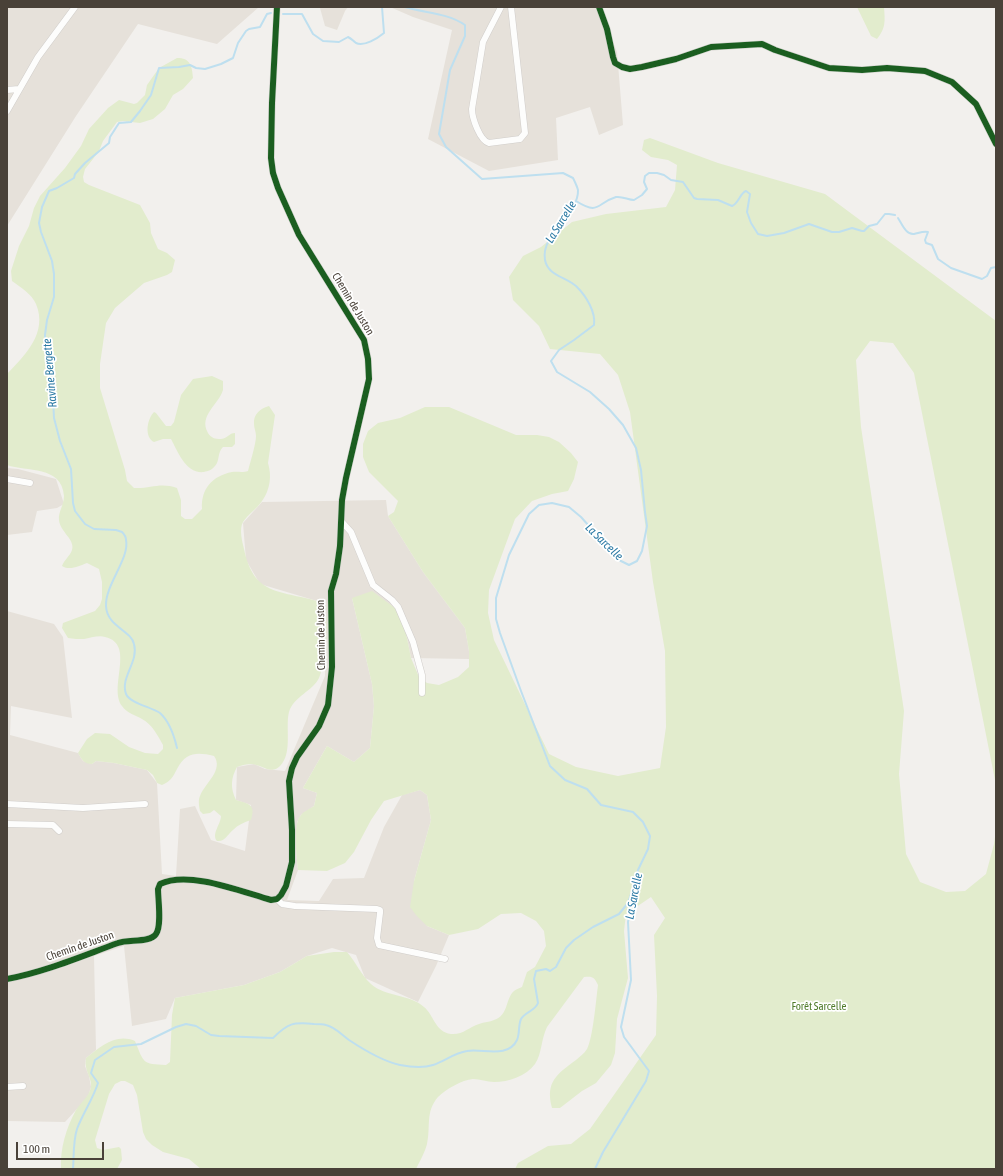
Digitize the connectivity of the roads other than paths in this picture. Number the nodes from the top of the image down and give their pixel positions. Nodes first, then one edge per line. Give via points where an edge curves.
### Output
1 (75, 7) edge
2 (278, 7) edge
3 (501, 7) edge
4 (511, 7) edge
5 (599, 7) edge
6 (19, 89) junction
7 (7, 90) edge
8 (7, 111) edge
9 (996, 144) edge
10 (7, 479) edge
11 (30, 483) dead end
12 (342, 522) junction
13 (422, 693) dead end
14 (7, 804) edge
15 (145, 804) dead end
16 (7, 824) edge
17 (59, 831) dead end
18 (277, 899) junction
19 (445, 959) dead end
20 (7, 979) edge
21 (23, 1086) dead end
22 (7, 1087) edge

1 - 6 street via 38,56
2 - 12 street, Chemin de Juston via 272,103 273,172 299,235 364,340 368,358 369,379 346,478
3 - 4 street via 483,42 472,109 482,138 489,143 520,139 525,132
5 - 9 street via 615,63 622,67 642,67 711,47 762,44 829,68 925,71 952,82 976,104
6 - 7 street
6 - 8 street
10 - 11 street
12 - 13 street via 351,532 373,585 398,606 413,642 422,675
12 - 18 street, Chemin de Juston via 331,591 332,667 328,705 319,726 292,768 292,862 286,886
14 - 15 street via 83,808
16 - 17 street via 53,826
18 - 19 street via 282,904 295,906 380,910 377,938 379,945
18 - 20 street, Chemin de Juston via 271,900 200,880 165,881 158,889 159,925 154,937 120,942 21,977
21 - 22 street

